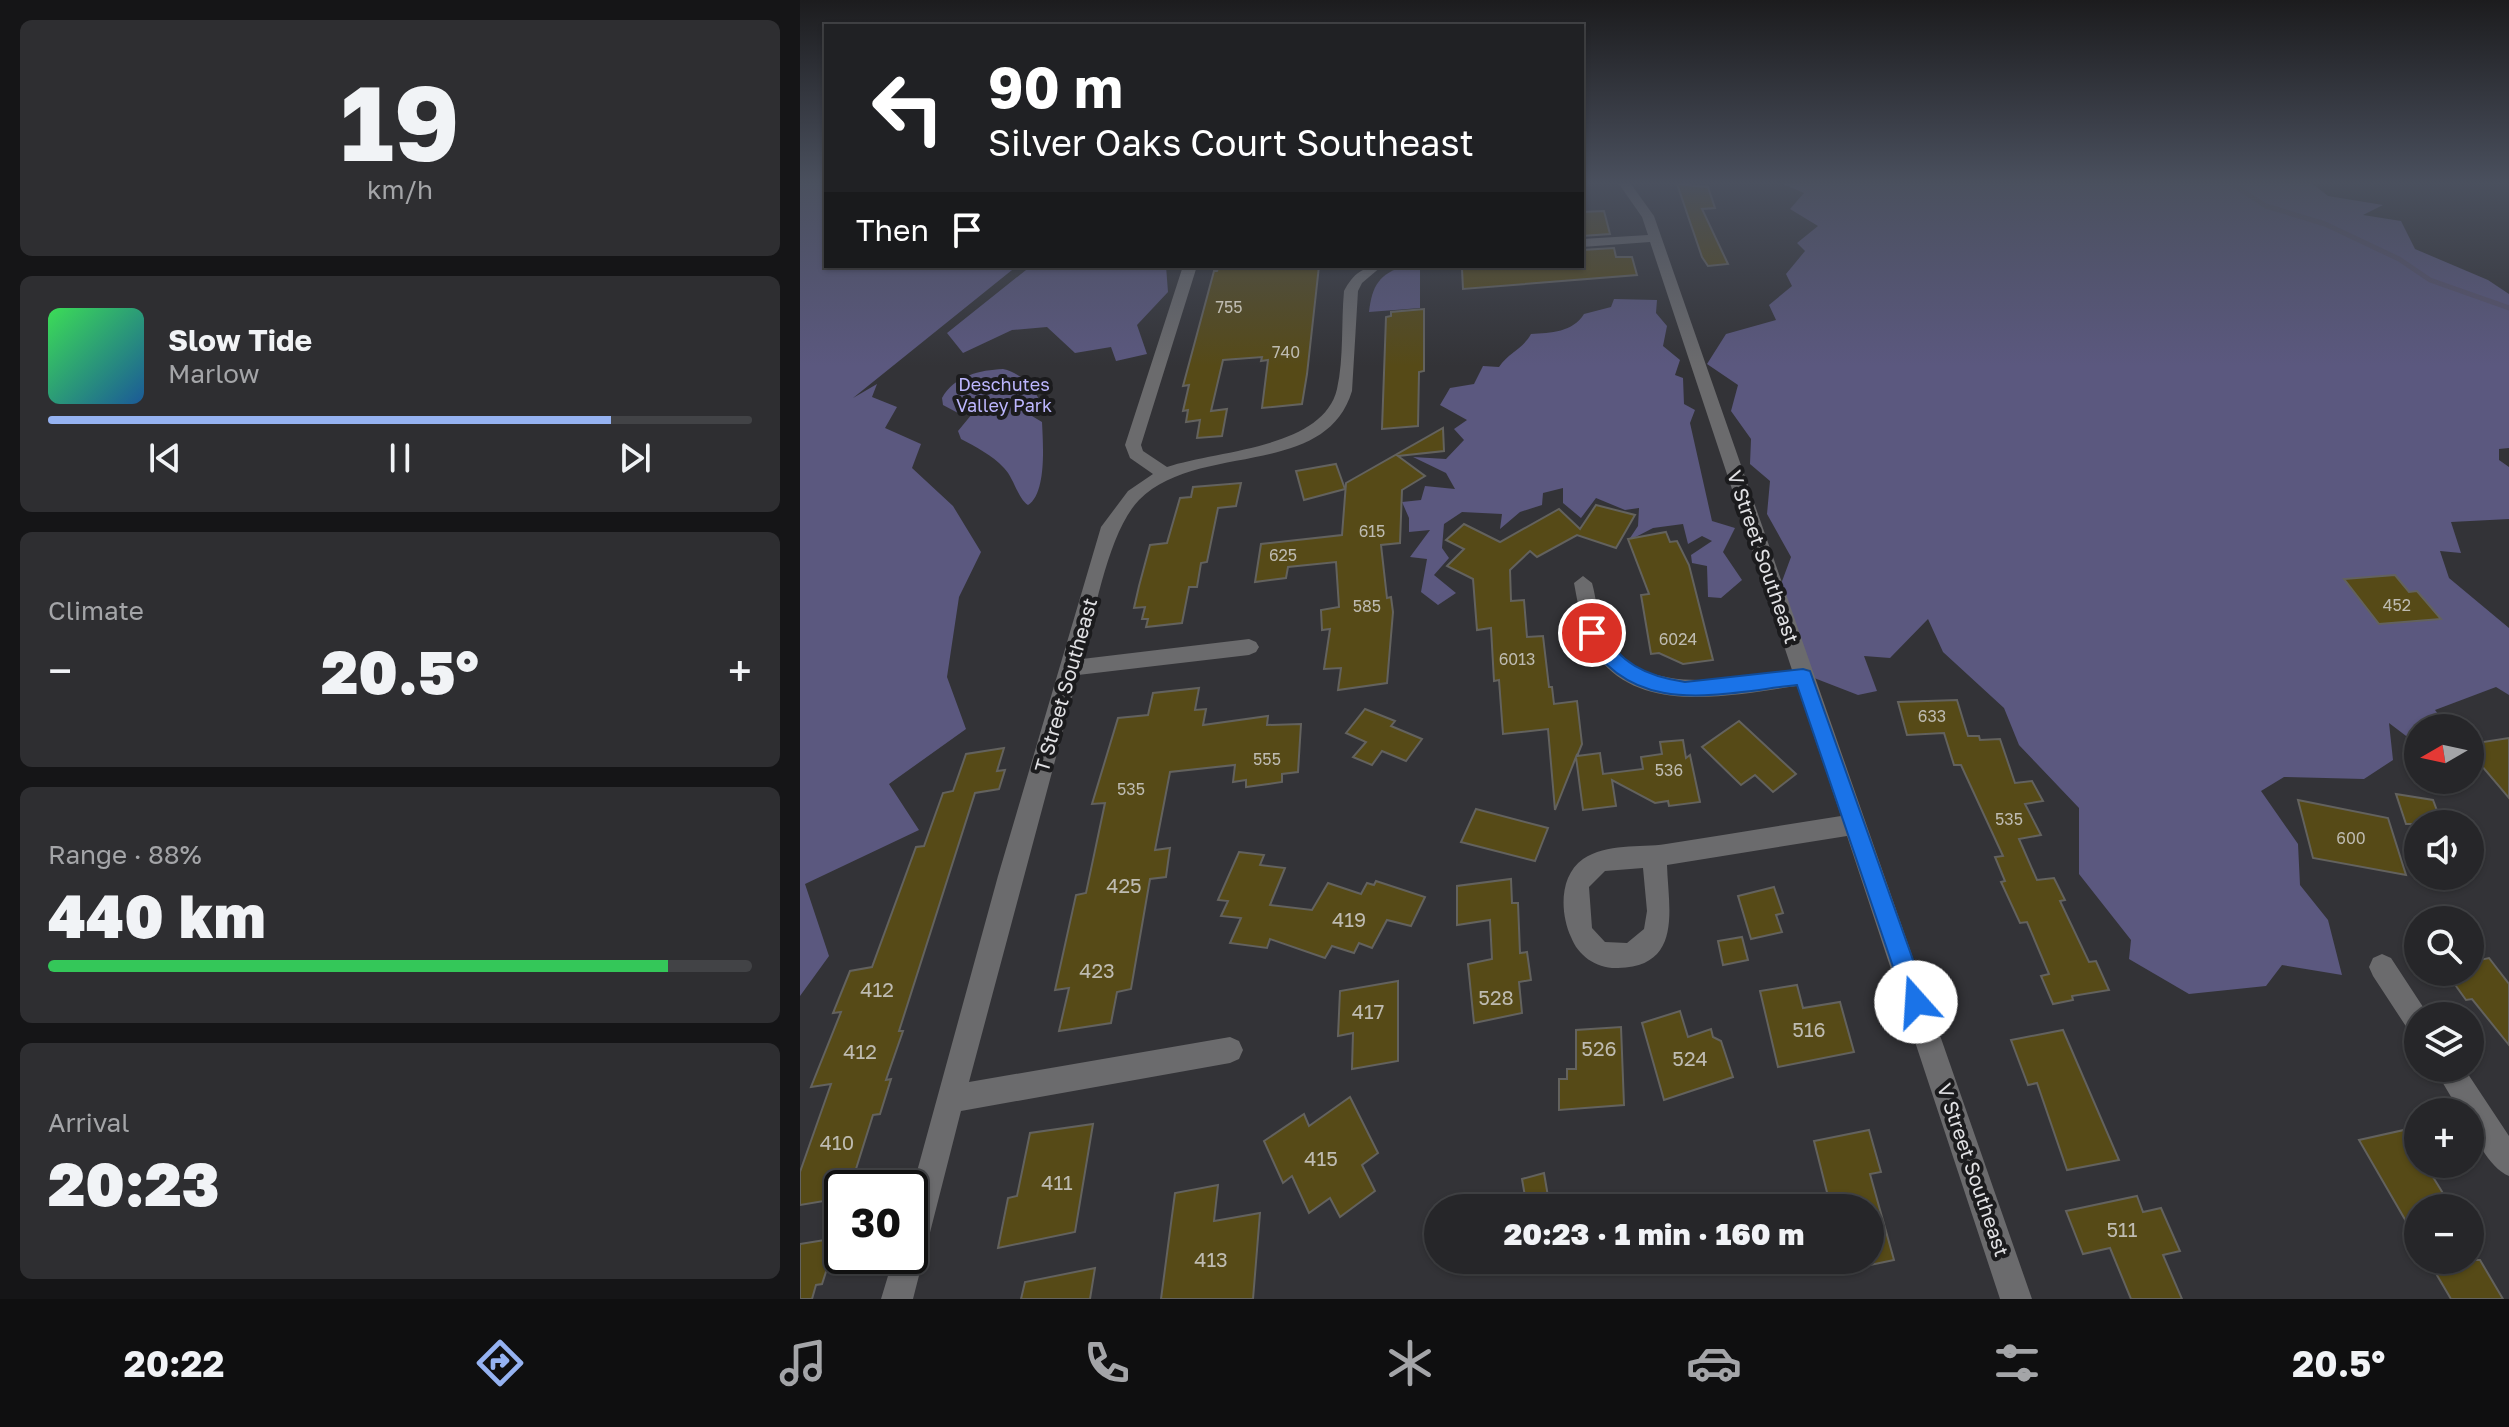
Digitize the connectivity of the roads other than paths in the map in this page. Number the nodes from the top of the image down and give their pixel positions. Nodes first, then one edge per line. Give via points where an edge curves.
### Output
1 (1657, 245) edge
2 (1189, 268) edge
3 (1372, 268) edge
4 (1165, 474) junction
5 (1583, 583) dead end
6 (1249, 647) dead end
7 (1072, 668) junction
8 (1803, 677) junction
9 (1857, 824) junction
10 (1656, 856) junction
11 (2382, 967) dead end
12 (2405, 1002) edge
13 (1230, 1050) dead end
14 (2457, 1082) edge
15 (952, 1099) junction
16 (2509, 1162) edge
17 (928, 1186) edge
18 (904, 1274) edge
19 (897, 1299) edge
20 (2016, 1299) edge

1 - 8 street, V Street Southeast
2 - 4 street via 1133,445 1136,454
3 - 4 street, T Street Southeast via 1351,291 1343,397 1325,425 1291,444 1199,460
4 - 7 street, T Street Southeast via 1120,508 1110,527
5 - 8 street via 1585,609 1598,643 1618,667 1637,678 1685,690
6 - 7 street
7 - 15 street, T Street Southeast
8 - 9 street, V Street Southeast
9 - 10 street
9 - 20 street, V Street Southeast
10 - 10 street via 1602,861 1579,881 1579,926 1594,949 1623,956 1641,950 1655,936 1660,918 1653,874
11 - 12 street
13 - 15 street
14 - 16 street
15 - 17 street, T Street Southeast
18 - 19 street, T Street Southeast

